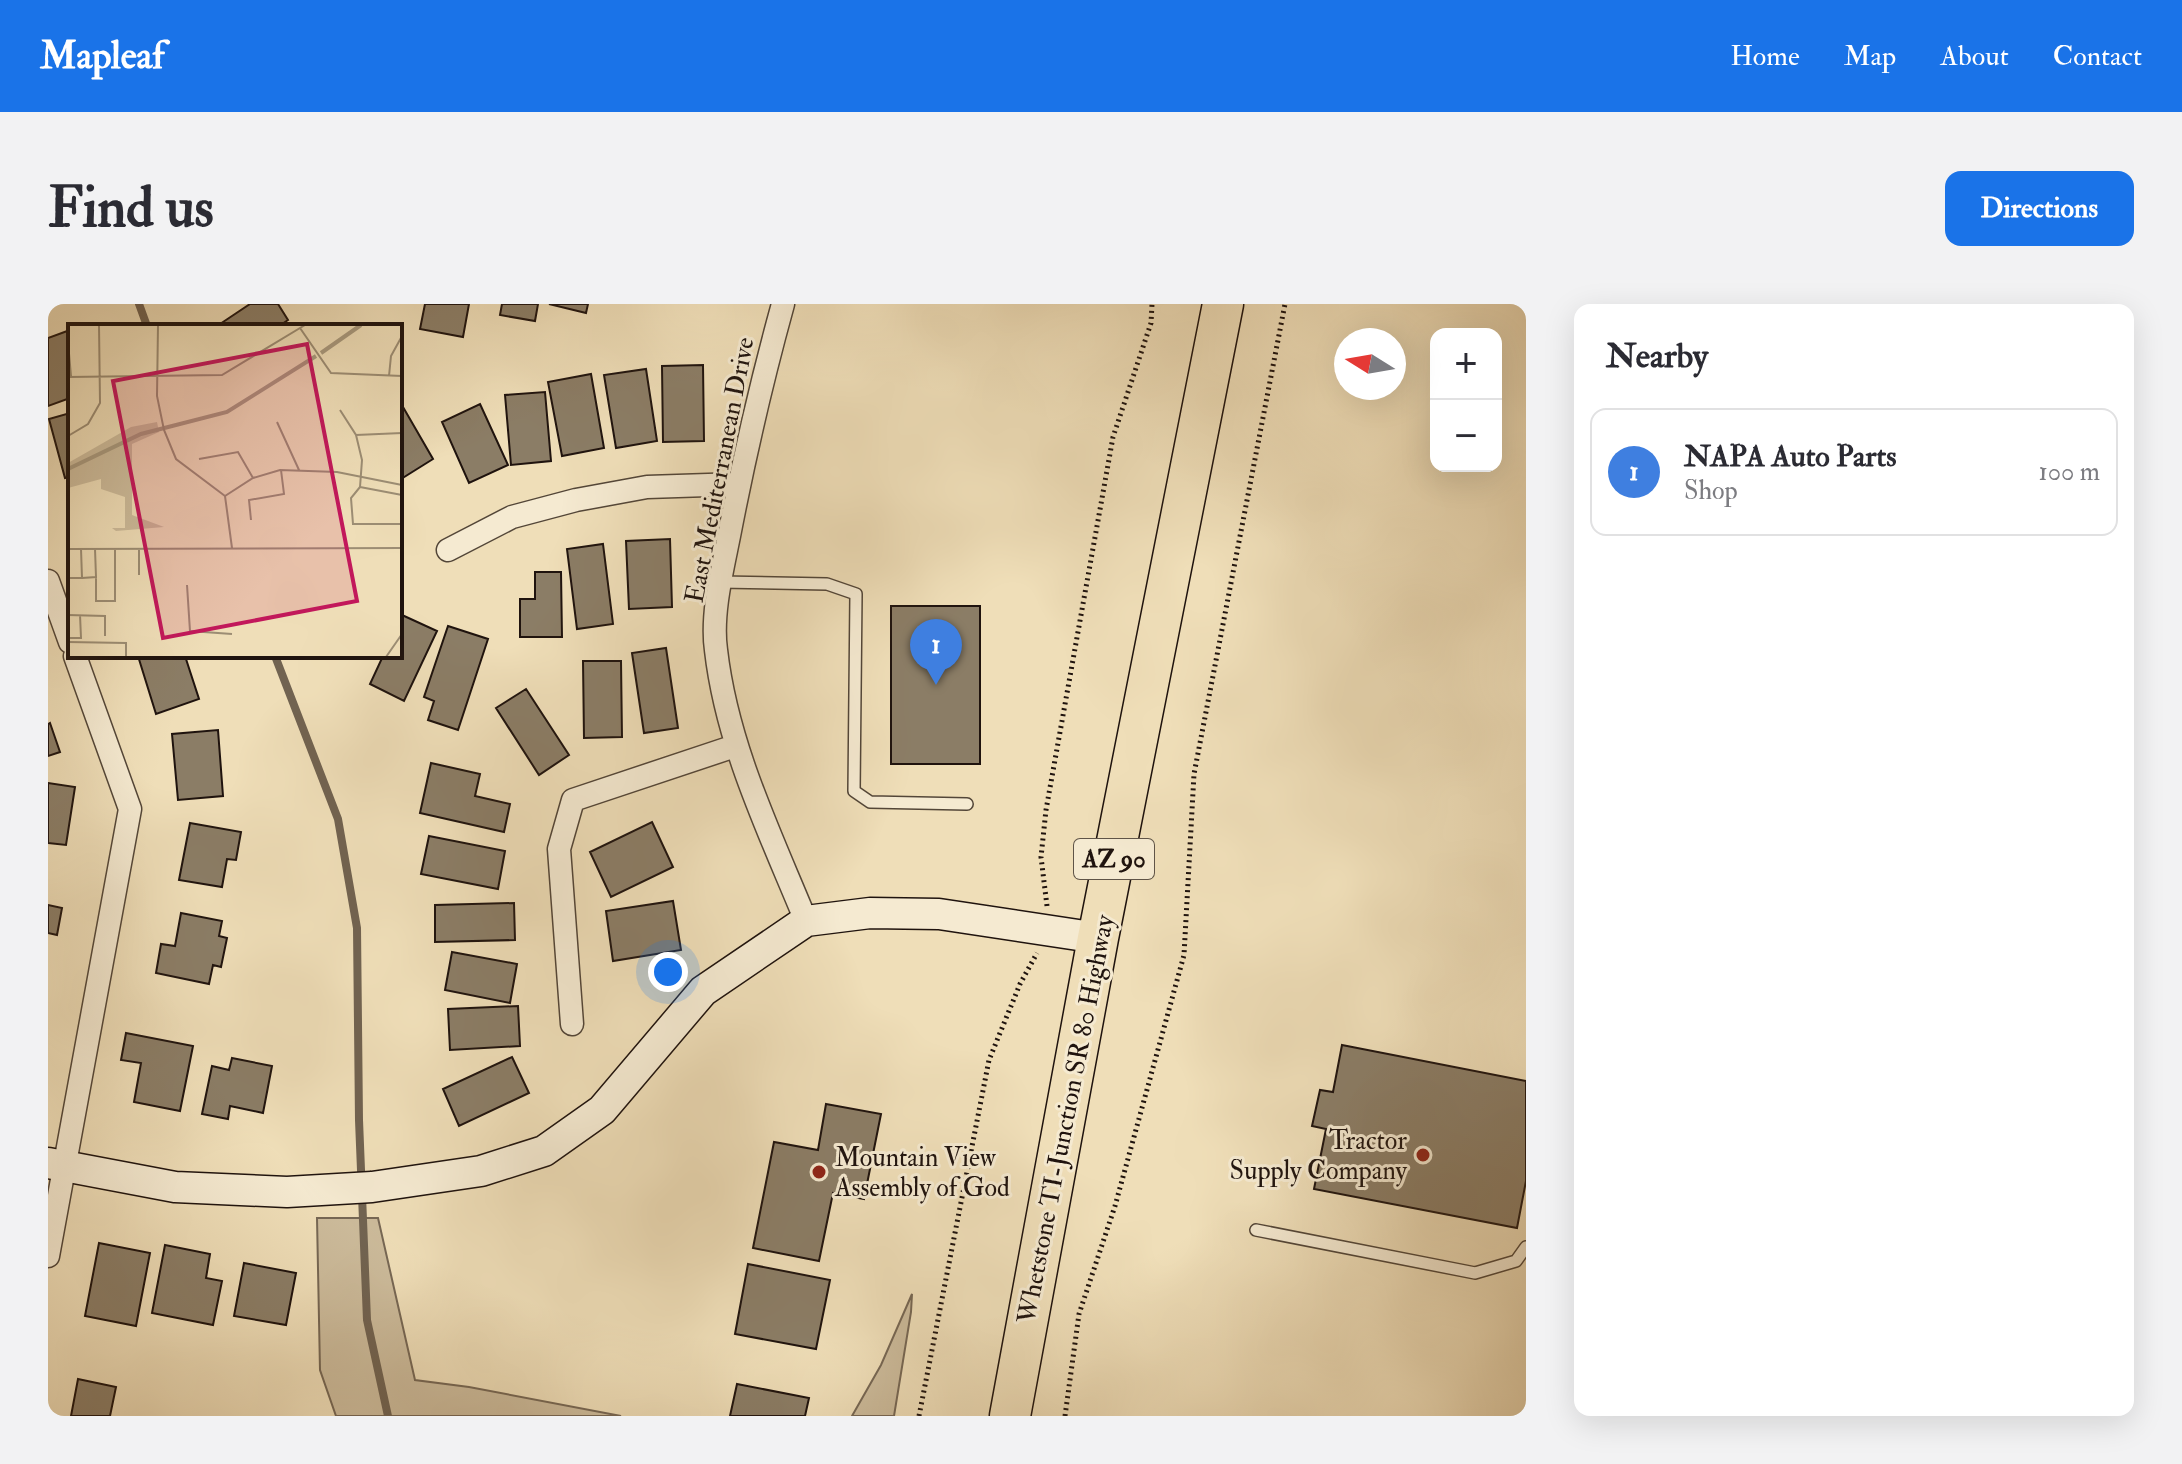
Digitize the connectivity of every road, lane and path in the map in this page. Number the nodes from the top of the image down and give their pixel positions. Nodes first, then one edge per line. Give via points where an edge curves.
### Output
1 (783, 304) edge
2 (1152, 304) edge
3 (1223, 304) edge
4 (1285, 304) edge
5 (739, 484) junction
6 (448, 550) dead end
7 (48, 581) edge
8 (720, 582) junction
9 (68, 636) edge
10 (76, 658) edge
11 (735, 746) junction
12 (967, 804) dead end
13 (806, 921) junction
14 (1049, 930) junction
15 (1098, 938) junction
16 (572, 1024) dead end
17 (57, 1164) edge
18 (1256, 1230) dead end
19 (1526, 1247) edge
20 (48, 1256) edge
21 (919, 1416) edge
22 (1010, 1416) edge
23 (1065, 1416) edge

1 - 5 street, East Mediterranean Drive
2 - 14 path via 1151,323 1113,437 1046,810 1041,857
3 - 15 highway, Whetstone TI-Junction SR 80 Highway / AZ 90
4 - 23 path via 1194,774 1184,955 1115,1206 1079,1314
5 - 6 street via 647,487 576,500 512,517
5 - 8 street, East Mediterranean Drive
7 - 9 street
8 - 11 street, East Mediterranean Drive via 715,648
8 - 12 lane via 827,584 856,594 854,791 870,802
10 - 17 street via 130,809
11 - 13 street, East Mediterranean Drive
11 - 16 street via 573,800 559,849
13 - 14 street via 870,913 939,914
13 - 17 street via 703,991 602,1110 544,1151 481,1171 372,1187 287,1192 175,1187
14 - 15 street
14 - 21 path via 989,1060
15 - 22 highway, Whetstone TI-Junction SR 80 Highway / AZ 90
17 - 20 street
18 - 19 lane via 1475,1273 1516,1261

